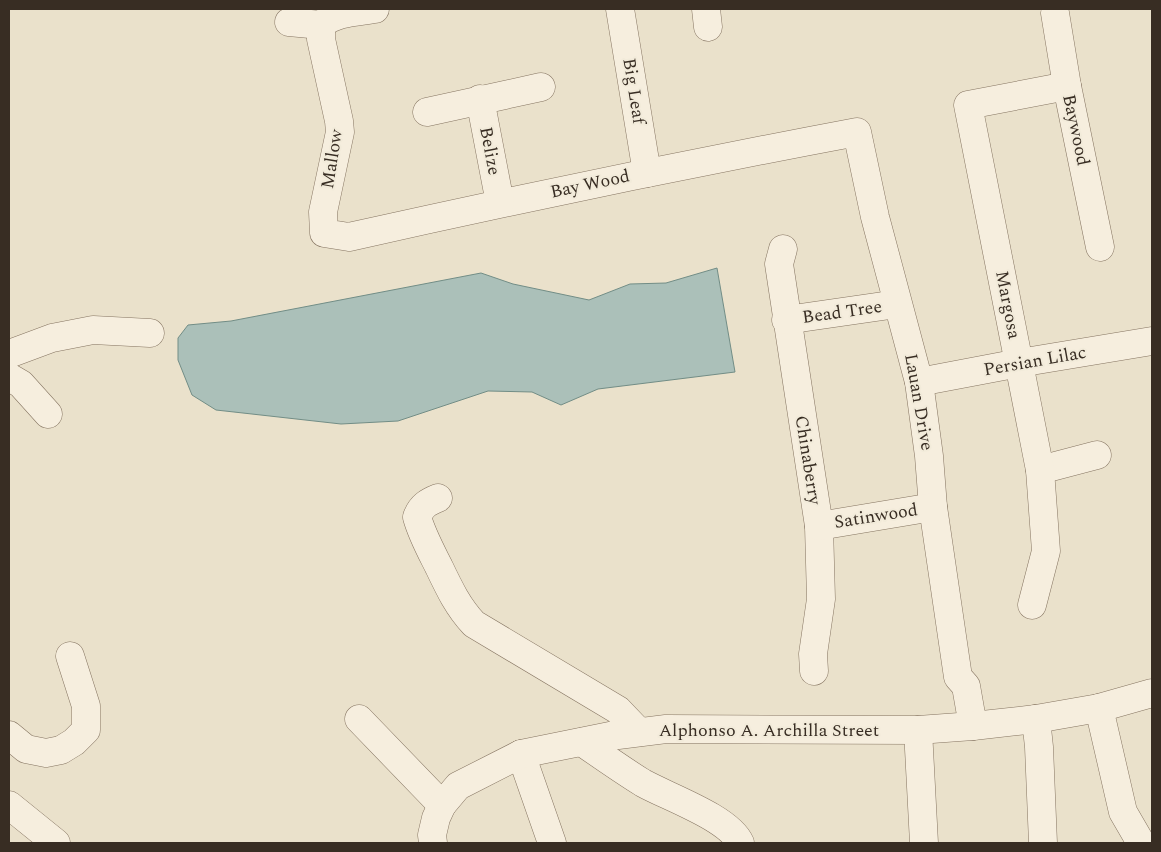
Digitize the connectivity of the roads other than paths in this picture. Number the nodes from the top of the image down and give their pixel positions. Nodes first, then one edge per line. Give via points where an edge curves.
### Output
1 (375, 9) edge
2 (620, 9) edge
3 (1055, 13) dead end
4 (288, 22) dead end
5 (321, 25) junction
6 (1067, 86) junction
7 (541, 87) dead end
8 (480, 99) junction
9 (427, 112) dead end
10 (857, 132) joint
11 (647, 173) junction
12 (500, 203) junction
13 (324, 233) joint
14 (1100, 247) dead end
15 (783, 249) dead end
16 (897, 304) junction
17 (786, 320) junction
18 (150, 333) dead end
19 (1152, 341) edge
20 (9, 354) edge
21 (1019, 363) junction
22 (9, 377) edge
23 (919, 382) junction
24 (48, 414) dead end
25 (1097, 455) dead end
26 (1040, 470) junction
27 (438, 498) dead end
28 (933, 507) junction
29 (819, 526) junction
30 (1032, 605) dead end
31 (70, 656) dead end
32 (814, 671) dead end
33 (1152, 693) edge
34 (1108, 706) junction
35 (359, 719) dead end
36 (1036, 719) junction
37 (964, 726) junction
38 (918, 730) junction
39 (639, 732) junction
40 (9, 735) edge
41 (582, 742) junction
42 (521, 754) junction
43 (442, 805) junction
44 (9, 806) edge
45 (56, 843) edge
46 (433, 843) edge
47 (552, 843) edge
48 (740, 843) edge
49 (924, 843) edge
50 (1042, 843) edge
51 (1142, 843) edge

1 - 5 street via 334,16
2 - 11 street, Big Leaf
3 - 6 street, Baywood
4 - 5 street
5 - 13 street, Mallow via 340,132 323,212
6 - 14 street, Baywood
6 - 21 street, Margosa via 968,105
7 - 8 street
8 - 9 street
8 - 12 street, Belize
10 - 11 street, Bay Wood
10 - 16 street, Lauan Drive
11 - 12 street, Bay Wood
12 - 13 street, Bay Wood via 349,237
15 - 17 street, Chinaberry via 779,264
16 - 17 street, Bead Tree
16 - 23 street, Lauan Drive
17 - 29 street, Chinaberry
18 - 20 street via 93,330 52,338
19 - 21 street, Persian Lilac
21 - 23 street, Persian Lilac
21 - 26 street, Margosa
22 - 24 street via 21,384
23 - 28 street, Lauan Drive
25 - 26 street
26 - 30 street, Margosa via 1046,551
27 - 39 street via 427,503 417,517 454,599 465,614 474,624 618,710
28 - 29 street, Satinwood
28 - 37 street, Lauan Drive via 958,677 966,686
29 - 32 street, Chinaberry via 821,599 813,654
31 - 40 street via 86,706 86,730 61,750 46,753 26,748
33 - 34 street, Alphonso A. Archilla Street
34 - 36 street, Alphonso A. Archilla Street
34 - 51 street via 1122,812
35 - 43 street
36 - 37 street, Alphonso A. Archilla Street
36 - 50 street
37 - 38 street, Alphonso A. Archilla Street
38 - 39 street, Alphonso A. Archilla Street via 666,729
38 - 49 street
39 - 41 street, Alphonso A. Archilla Street
41 - 42 street, Alphonso A. Archilla Street
41 - 48 street via 644,783 720,823
42 - 43 street, Alphonso A. Archilla Street via 458,786
42 - 47 street
43 - 46 street, Alphonso A. Archilla Street via 436,818
44 - 45 street

